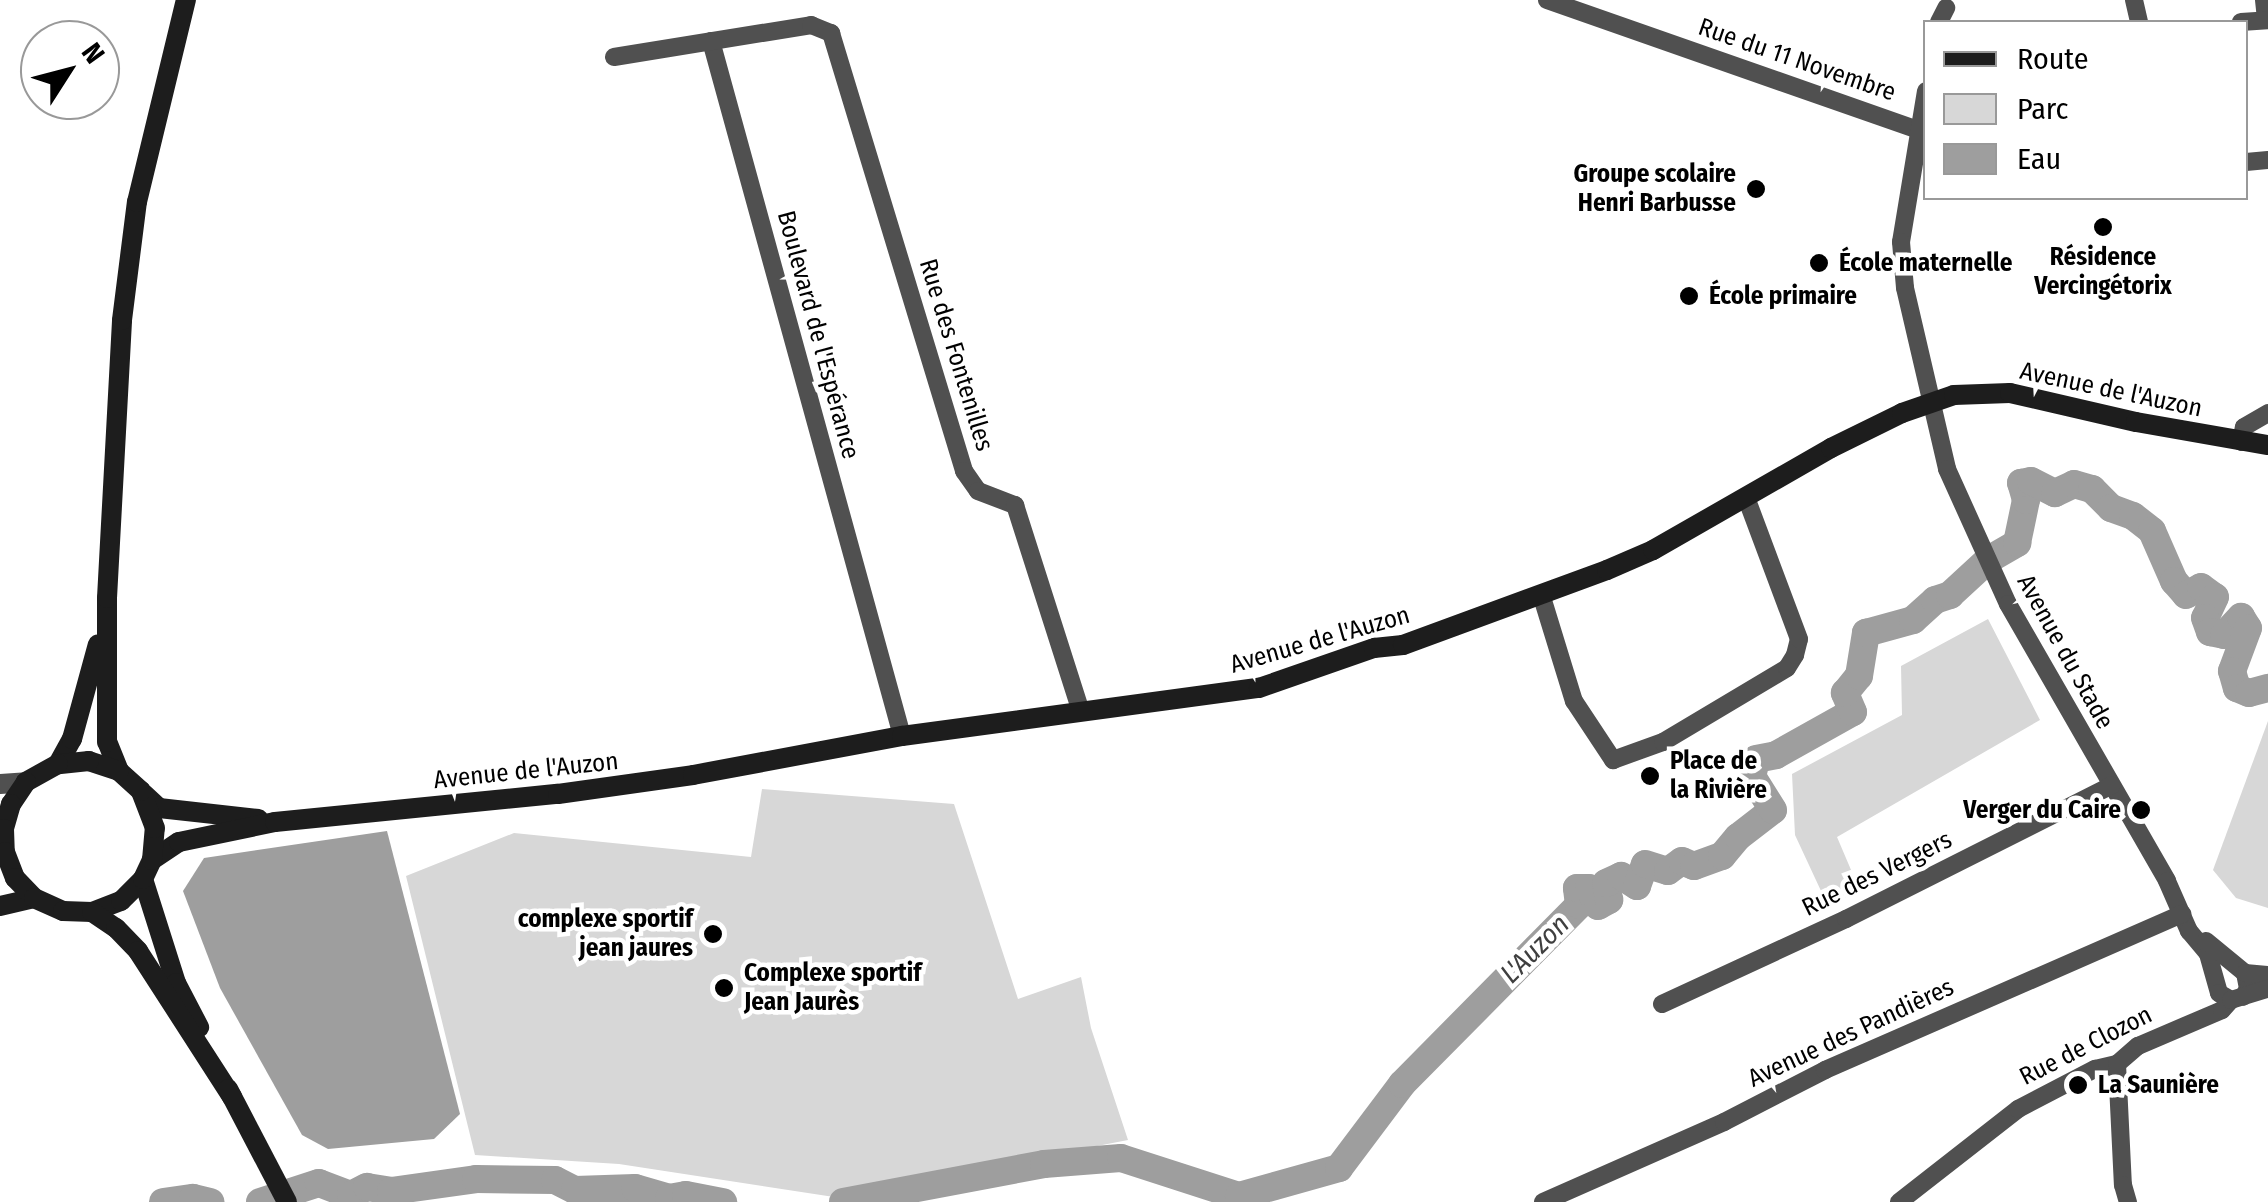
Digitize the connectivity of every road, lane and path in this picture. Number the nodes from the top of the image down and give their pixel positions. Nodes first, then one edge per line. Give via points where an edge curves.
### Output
1 (186, 0) edge
2 (1547, 0) edge
3 (2264, 0) edge
4 (2267, 20) edge
5 (711, 41) junction
6 (614, 57) dead end
7 (1921, 131) edge
8 (1929, 403) junction
9 (2268, 413) edge
10 (2241, 442) junction
11 (2268, 444) edge
12 (1746, 497) junction
13 (1541, 594) junction
14 (107, 598) junction
15 (1082, 712) junction
16 (902, 736) junction
17 (58, 764) junction
18 (119, 771) junction
19 (26, 782) junction
20 (0, 784) edge
21 (2112, 786) junction
22 (141, 792) junction
23 (275, 822) junction
24 (2, 827) edge
25 (2, 856) edge
26 (148, 870) junction
27 (34, 898) junction
28 (0, 906) edge
29 (92, 912) junction
30 (2182, 914) junction
31 (2241, 970) junction
32 (2268, 975) edge
33 (2216, 983) junction
34 (2268, 989) edge
35 (2237, 999) junction
36 (1662, 1004) dead end
37 (2206, 1015) junction
38 (2117, 1064) junction
39 (232, 1098) junction
40 (287, 1202) edge
41 (1543, 1202) edge
42 (1900, 1202) edge
43 (2124, 1202) edge

1 - 14 main road via 137,202 114,426
2 - 7 street, Rue du 11 Novembre
3 - 4 street
5 - 6 street
5 - 15 street, Rue des Fontenilles via 811,24 836,42 964,470 978,491 1015,505
5 - 16 street, Boulevard de l'Espérance
7 - 8 street, Avenue du Stade via 1901,242
8 - 10 main road, Avenue de l'Auzon via 2010,393
8 - 12 main road, Avenue de l'Auzon
8 - 21 street, Avenue du Stade via 1978,543
9 - 10 street via 2244,427
10 - 11 main road, Avenue de l'Auzon
12 - 13 main road, Avenue de l'Auzon via 1653,550
12 - 13 street via 1799,639 1795,655 1786,668 1663,742 1613,760 1574,701
13 - 15 main road, Avenue de l'Auzon via 1259,688
14 - 17 main road via 93,672
14 - 18 main road via 107,742
15 - 16 main road, Avenue de l'Auzon
16 - 23 main road, Avenue de l'Auzon via 616,786
17 - 18 main road via 89,761
17 - 19 main road
18 - 22 main road
19 - 20 street
19 - 24 main road
21 - 30 street, Avenue du Stade
21 - 36 street, Rue des Vergers
22 - 23 main road via 160,808
22 - 26 main road via 155,828
23 - 26 main road via 178,842
24 - 25 main road
25 - 27 main road
26 - 29 main road via 121,901
26 - 39 main road via 176,984
27 - 28 main road
27 - 29 main road via 63,911
29 - 39 main road via 138,951
30 - 31 street, Avenue du Stade
30 - 33 street, Avenue du Stade via 2208,954
30 - 41 street, Avenue des Pandières
31 - 32 street
31 - 33 street via 2228,968
31 - 35 street via 2248,989
33 - 35 street
33 - 37 street
34 - 35 street, Rue de Clozon
35 - 37 street, Rue de Clozon
37 - 38 street, Rue de Clozon via 2138,1046
38 - 42 street, Rue de Clozon via 2018,1110
38 - 43 street
39 - 40 main road

